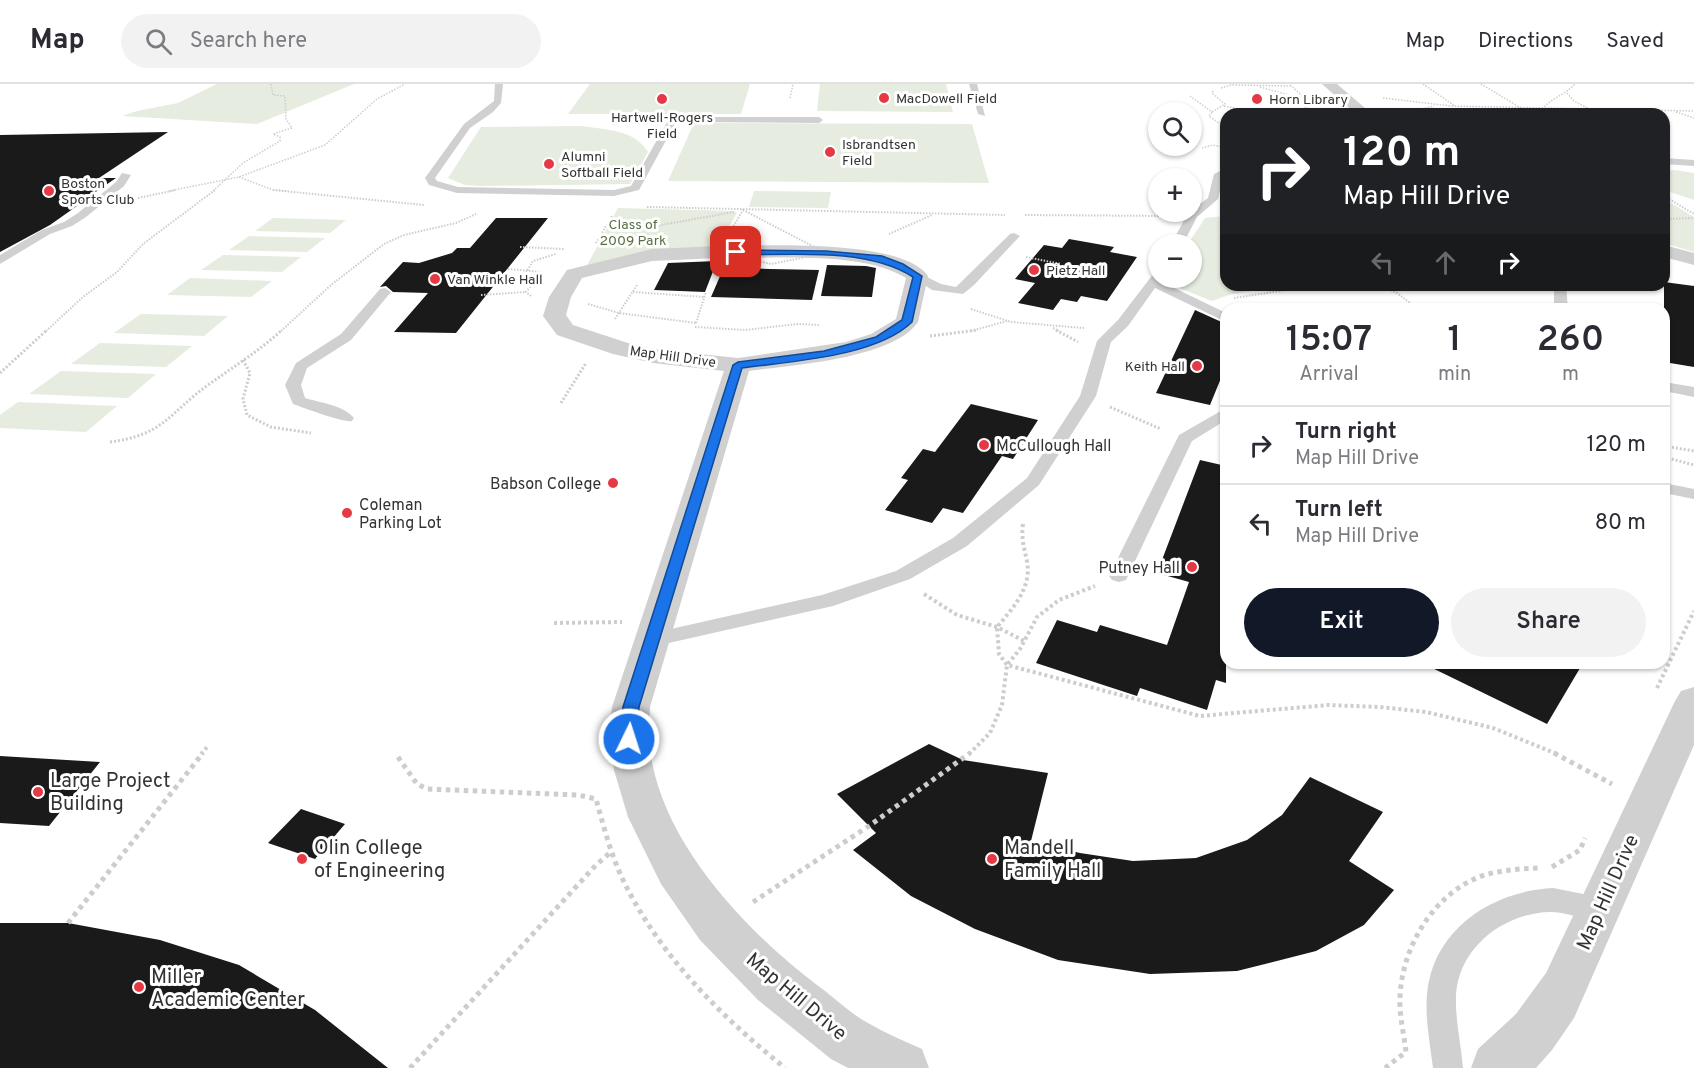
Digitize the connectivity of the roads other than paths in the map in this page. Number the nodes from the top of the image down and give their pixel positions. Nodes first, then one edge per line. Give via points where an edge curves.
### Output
1 (499, 84) edge
2 (973, 84) edge
3 (1334, 88) edge
4 (1358, 108) edge
5 (982, 114) dead end
6 (819, 120) dead end
7 (1670, 162) edge
8 (1694, 164) edge
9 (126, 175) dead end
10 (1220, 175) edge
11 (628, 191) junction
12 (628, 207) road end
13 (1182, 234) edge
14 (1014, 236) dead end
15 (1670, 253) edge
16 (1694, 259) edge
17 (0, 260) edge
18 (917, 276) junction
19 (1149, 288) edge
20 (1171, 288) edge
21 (385, 292) dead end
22 (1220, 315) edge
23 (738, 365) junction
24 (1670, 388) edge
25 (1694, 392) edge
26 (1220, 417) edge
27 (346, 418) dead end
28 (1670, 489) edge
29 (1694, 494) edge
30 (1119, 576) road end
31 (656, 629) junction
32 (1675, 697) edge
33 (1599, 908) junction
34 (903, 1068) edge
35 (1448, 1068) edge
36 (1497, 1068) edge

1 - 11 lane via 498,102 467,126 430,178 433,183 457,190
2 - 5 lane
3 - 4 street
6 - 11 lane via 673,119 635,188
7 - 8 lane
9 - 17 lane via 120,184 68,224 46,232
10 - 13 lane via 1210,203 1192,215
11 - 12 lane
14 - 18 lane via 958,291 937,287
15 - 16 street
18 - 23 street, Map Hill Drive via 907,322 879,339 824,354
18 - 23 street, Map Hill Drive via 882,259 826,254 652,255 574,274 560,297 554,316 565,330 638,353
19 - 31 lane via 1104,341 1088,396 1033,481 960,542 903,575 826,601
20 - 22 lane
21 - 27 lane via 346,337 301,366 293,385 298,401
23 - 31 street, Map Hill Drive
24 - 25 lane
26 - 30 lane via 1185,438
28 - 29 lane
31 - 34 street, Map Hill Drive via 631,707 629,739 634,770 650,817 677,870 717,925 775,983 849,1041
32 - 33 street, Map Hill Drive
33 - 35 lane via 1552,900 1523,903 1479,924 1462,941 1442,986
33 - 36 street, Map Hill Drive via 1563,990 1548,1014 1526,1043

